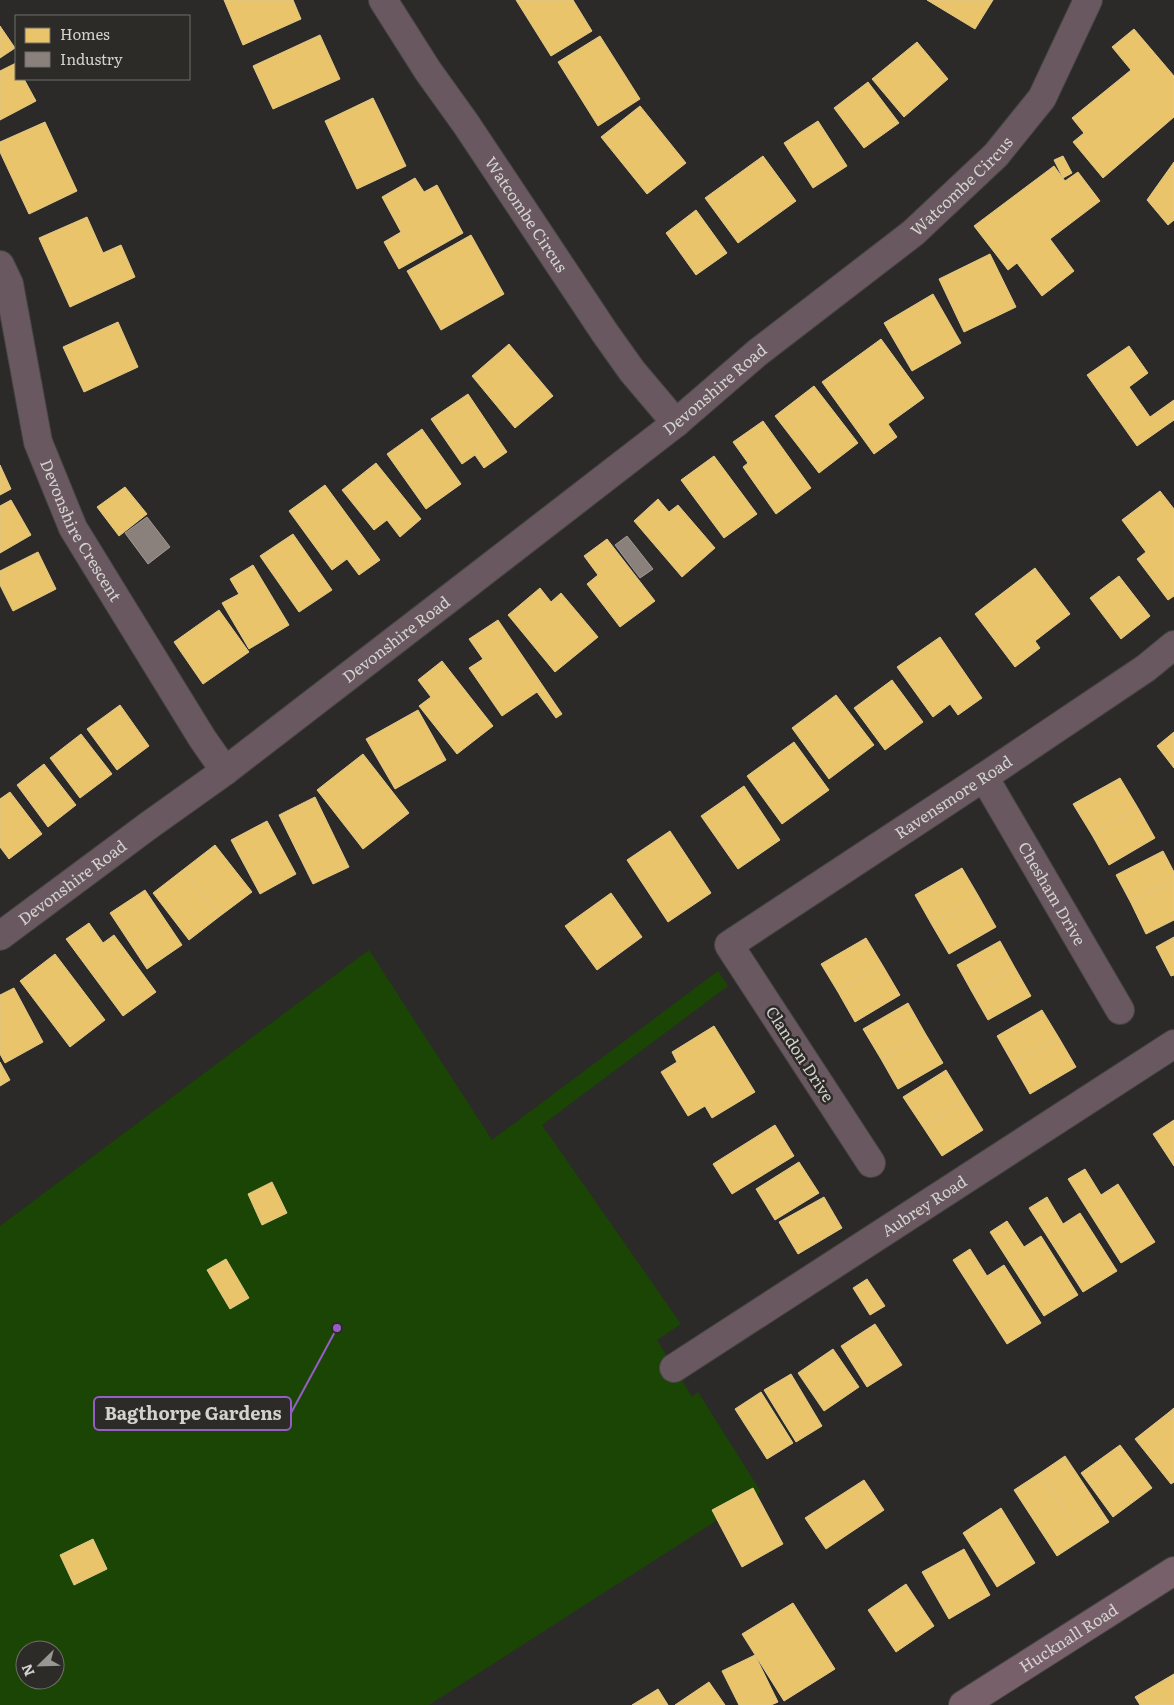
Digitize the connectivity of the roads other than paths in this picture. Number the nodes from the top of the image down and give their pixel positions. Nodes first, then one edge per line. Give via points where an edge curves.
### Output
1 (383, 0) edge
2 (1088, 0) edge
3 (0, 265) edge
4 (785, 332) joint
5 (676, 423) junction
6 (1174, 645) edge
7 (225, 771) junction
8 (984, 777) junction
9 (0, 936) edge
10 (729, 946) joint
11 (1120, 1010) dead end
12 (1174, 1044) edge
13 (871, 1163) dead end
14 (674, 1368) dead end
15 (1174, 1572) edge
16 (963, 1705) edge

1 - 5 street, Watcombe Circus via 606,334
2 - 4 street, Watcombe Circus via 1042,98 996,155 913,233
3 - 7 street, Devonshire Crescent via 9,284 38,442 73,528
4 - 5 street, Devonshire Road
5 - 7 street, Devonshire Road
6 - 8 street, Ravensmore Road via 1146,668
7 - 9 street, Devonshire Road
8 - 10 street, Ravensmore Road
8 - 11 street, Chesham Drive
10 - 13 street, Clandon Drive
12 - 14 street, Aubrey Road
15 - 16 main road, Hucknall Road

